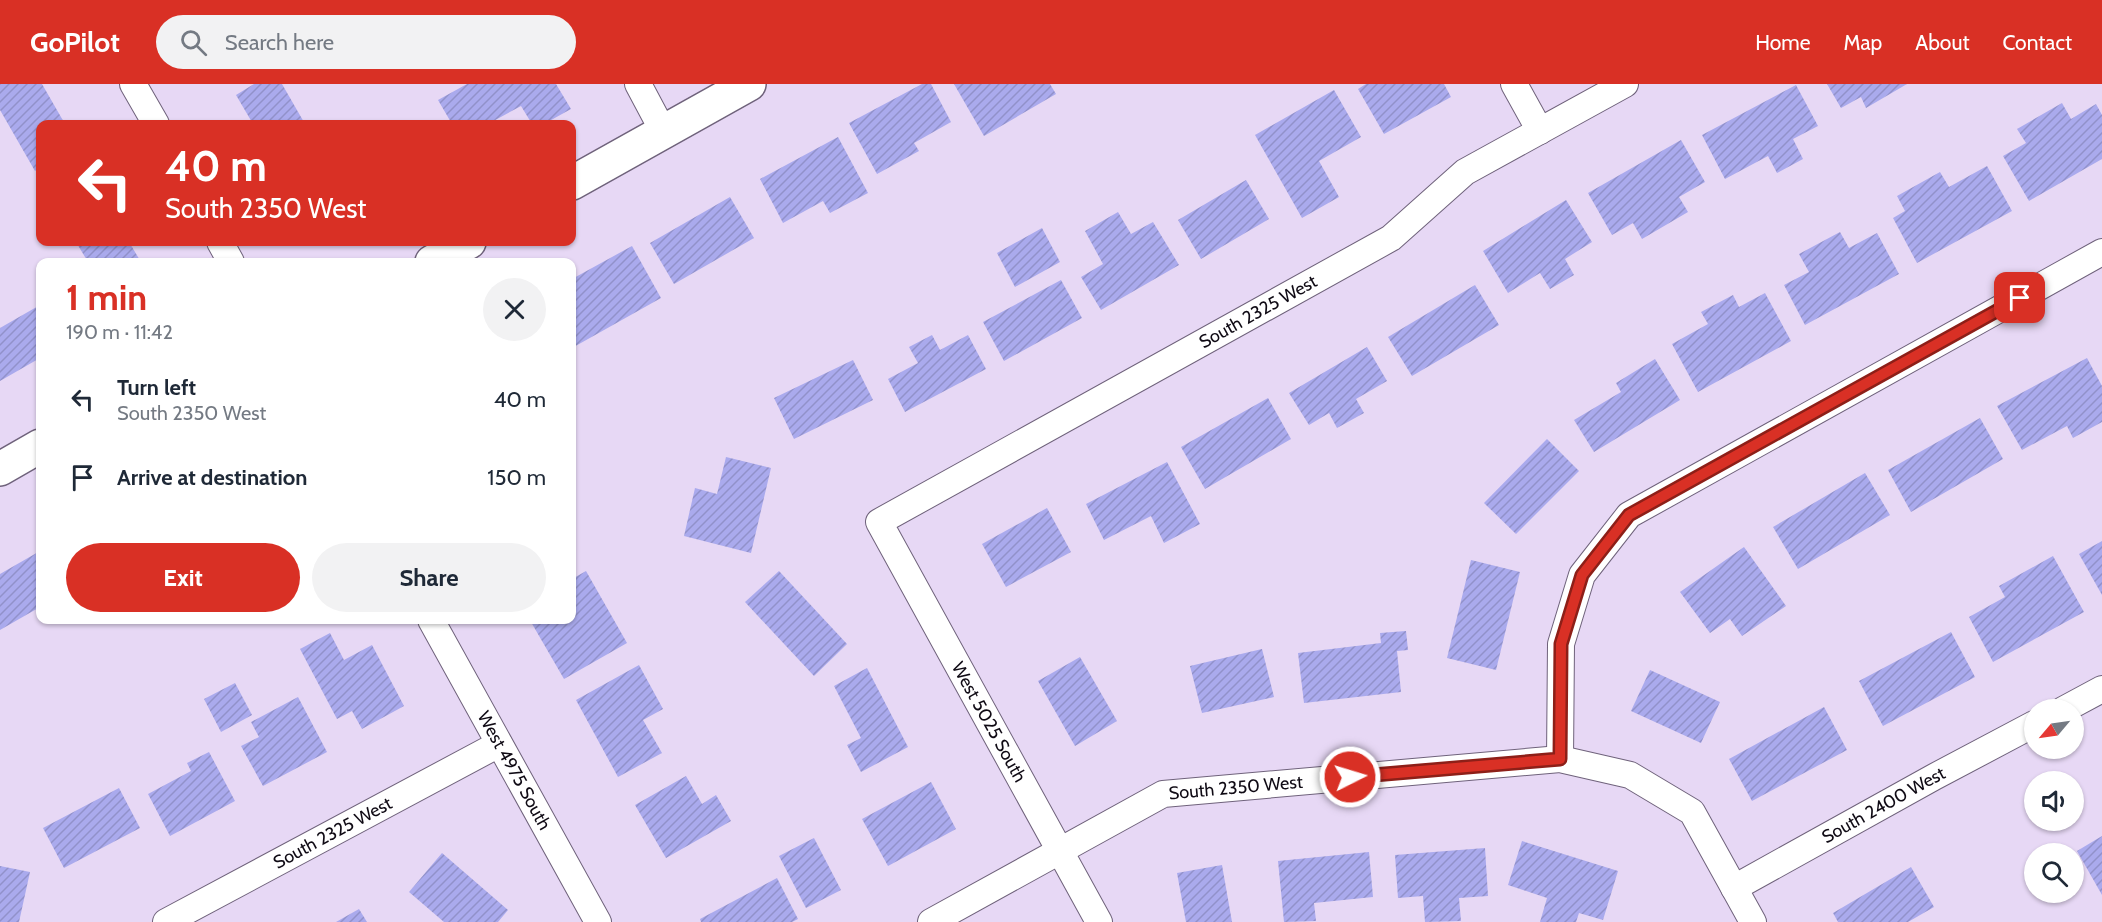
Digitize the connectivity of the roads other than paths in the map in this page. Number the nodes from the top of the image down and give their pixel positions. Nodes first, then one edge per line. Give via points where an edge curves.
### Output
1 (133, 84) edge
2 (638, 84) edge
3 (749, 84) edge
4 (1514, 84) edge
5 (1625, 84) edge
6 (154, 120) edge
7 (663, 131) junction
8 (1540, 131) junction
9 (576, 181) edge
10 (462, 246) edge
11 (2102, 252) edge
12 (439, 258) edge
13 (36, 448) edge
14 (0, 469) edge
15 (879, 522) joint
16 (433, 624) edge
17 (2102, 689) edge
18 (2083, 699) edge
19 (2024, 729) edge
20 (499, 744) junction
21 (1560, 759) junction
22 (1060, 851) junction
23 (1734, 888) junction
24 (166, 922) edge
25 (598, 922) edge
26 (931, 922) edge
27 (1100, 922) edge
28 (1753, 922) edge

1 - 6 street
2 - 7 street
3 - 7 street
4 - 8 street
5 - 8 street, South 2325 West
7 - 9 street
8 - 15 street, South 2325 West via 1465,172 1391,238
10 - 12 street
11 - 21 street via 1629,515 1582,575 1561,644
13 - 14 street
15 - 22 street, West 5025 South
16 - 20 street, West 4975 South
17 - 18 street
19 - 23 street, South 2400 West
20 - 24 street, South 2325 West
20 - 25 street, West 4975 South
21 - 22 street, South 2350 West via 1163,794
21 - 23 street, South 2350 West via 1630,774 1692,812
22 - 26 street, South 2350 West
22 - 27 street, West 5025 South
23 - 28 street, South 2350 West

